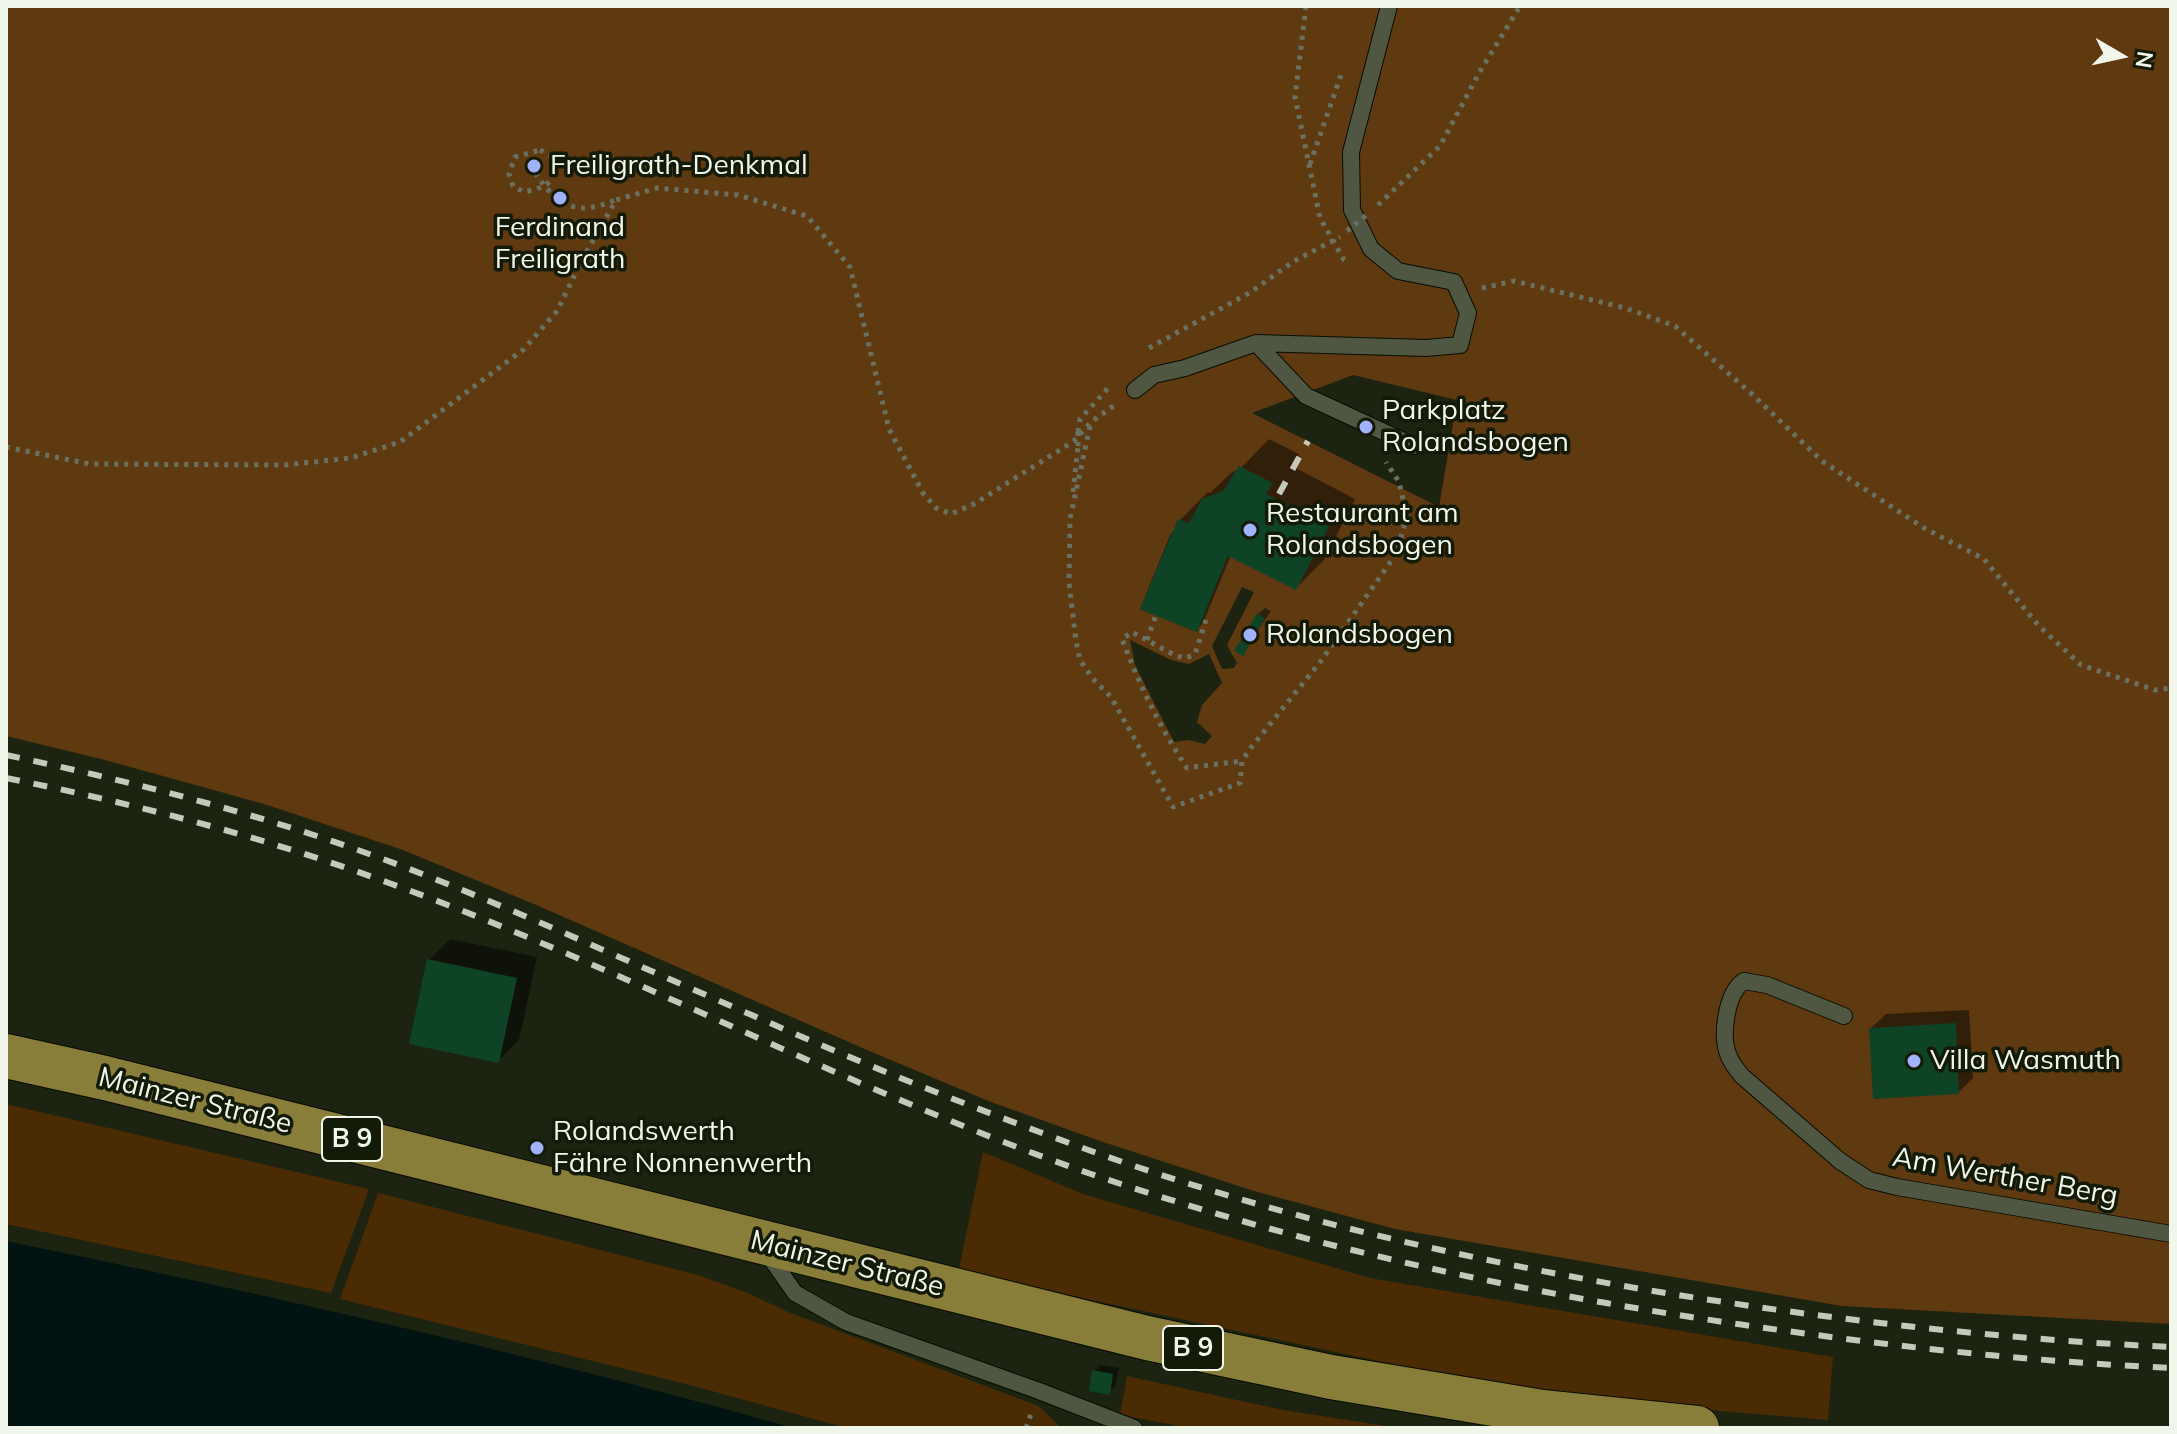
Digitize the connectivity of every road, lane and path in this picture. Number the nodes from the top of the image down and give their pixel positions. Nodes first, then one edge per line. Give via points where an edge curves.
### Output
1 (1306, 6) edge
2 (1389, 6) edge
3 (1520, 6) edge
4 (1345, 64) dead end
5 (1309, 165) junction
6 (535, 173) dead end
7 (545, 188) junction
8 (616, 200) junction
9 (1347, 231) dead end
10 (1334, 241) junction
11 (1398, 271) junction
12 (1460, 293) junction
13 (1256, 343) junction
14 (1140, 356) dead end
15 (1118, 378) dead end
16 (1135, 390) dead end
17 (1357, 418) junction
18 (1414, 446) dead end
19 (6, 447) edge
20 (1070, 519) junction
21 (1156, 615) dead end
22 (1206, 620) dead end
23 (1147, 640) junction
24 (2171, 688) edge
25 (1242, 761) junction
26 (1844, 1016) dead end
27 (6, 1056) edge
28 (2171, 1234) edge
29 (759, 1242) junction
30 (1132, 1428) edge
31 (1697, 1428) edge

1 - 5 path via 1295,97
2 - 11 lane via 1351,152 1352,210 1371,249
3 - 9 path, bridge via 1440,146
4 - 5 path
5 - 10 path via 1320,218
6 - 7 path
7 - 7 path via 554,173 548,152 515,157 509,174 513,186 524,192
7 - 8 path via 569,206 597,208
8 - 19 path via 557,311 524,349 400,442 351,458 285,465 90,464
8 - 20 path via 657,188 738,195 807,216 850,267 889,429 936,508 951,514 974,504 1074,441 1091,422
10 - 11 path via 1344,260 1382,277
10 - 14 path
11 - 12 lane via 1454,282
12 - 13 lane via 1468,313 1460,345
12 - 24 path via 1514,281 1675,326 1822,461 1924,528 1984,559 2038,625 2081,665 2155,690
13 - 16 lane via 1154,375
13 - 17 lane via 1306,396
15 - 20 path, bridge via 1080,419
17 - 18 lane
17 - 25 path via 1404,497 1407,516 1396,554
20 - 25 path via 1069,583 1080,660 1111,697 1173,807 1240,783
21 - 23 path
22 - 23 path via 1195,654 1186,658
23 - 25 path via 1132,632 1122,639 1187,768
26 - 28 lane, Am Werther Berg via 1744,981 1733,994 1725,1044 1742,1076 1856,1173 1897,1187
27 - 29 main road, Mainzer Straße / B 9
29 - 30 lane via 795,1293 846,1322
29 - 31 main road, Mainzer Straße / B 9 via 1147,1338 1331,1377 1542,1412

